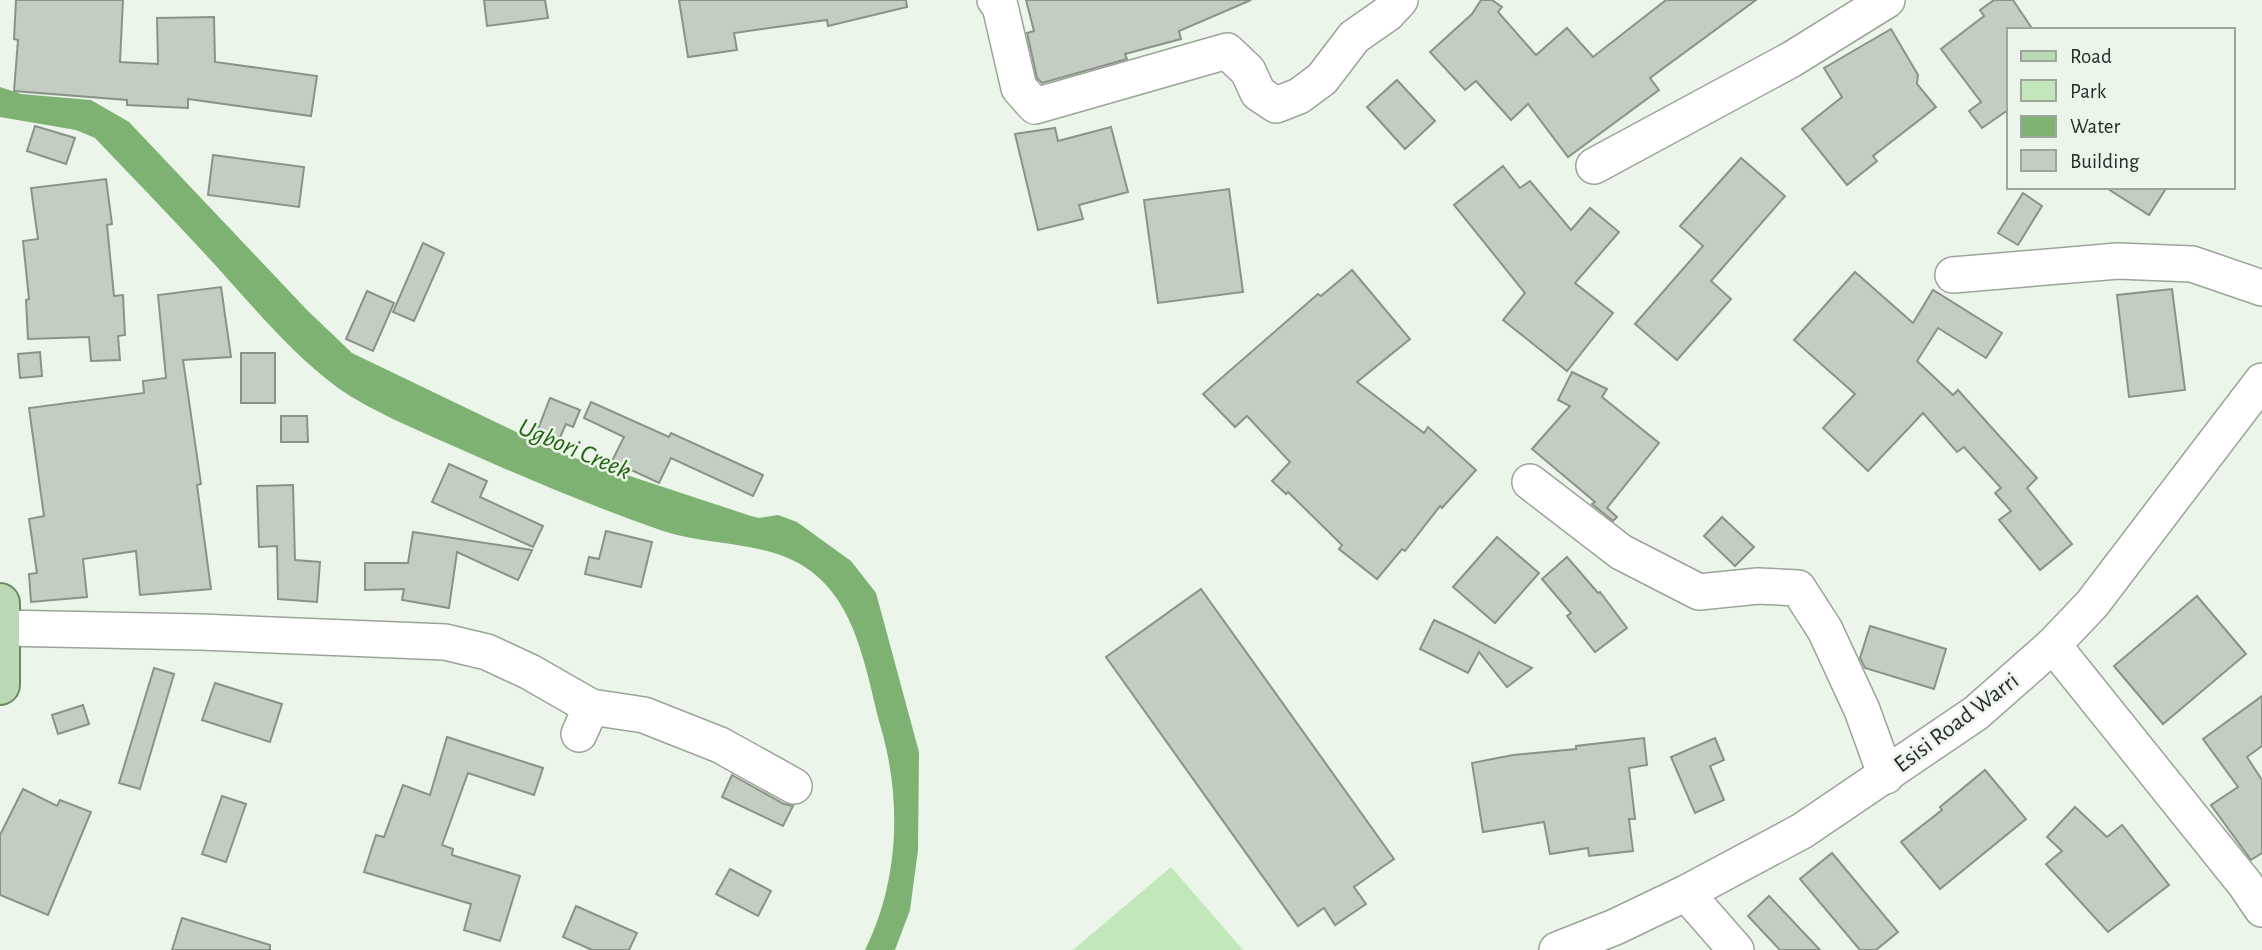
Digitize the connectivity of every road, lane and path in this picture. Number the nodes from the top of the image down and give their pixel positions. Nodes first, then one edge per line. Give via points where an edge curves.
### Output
1 (995, 0) edge
2 (1400, 0) edge
3 (1886, 0) edge
4 (1594, 166) dead end
5 (1953, 275) dead end
6 (2262, 288) edge
7 (2262, 381) edge
8 (1530, 482) dead end
9 (0, 603) edge
10 (1, 628) edge
11 (2053, 645) junction
12 (0, 685) edge
13 (1886, 776) junction
14 (794, 786) dead end
15 (1686, 893) junction
16 (2262, 909) edge
17 (1557, 950) edge
18 (1736, 950) edge

1 - 2 street via 1019,88 1035,106 1227,51 1248,71 1258,93 1276,105 1322,79 1354,37
3 - 4 street via 1792,59
5 - 6 street via 2119,261 2192,264
7 - 11 street, Esisi Road Warri via 2121,568
8 - 13 street via 1621,552 1699,592 1758,586 1798,588 1830,641
9 - 10 main road
10 - 12 main road
10 - 14 street via 445,642 487,652 530,672 585,720 644,715 720,745
11 - 13 street, Esisi Road Warri via 1976,713
11 - 16 street
13 - 15 street, Esisi Road Warri via 1802,831
15 - 17 street, Esisi Road Warri
15 - 18 street

